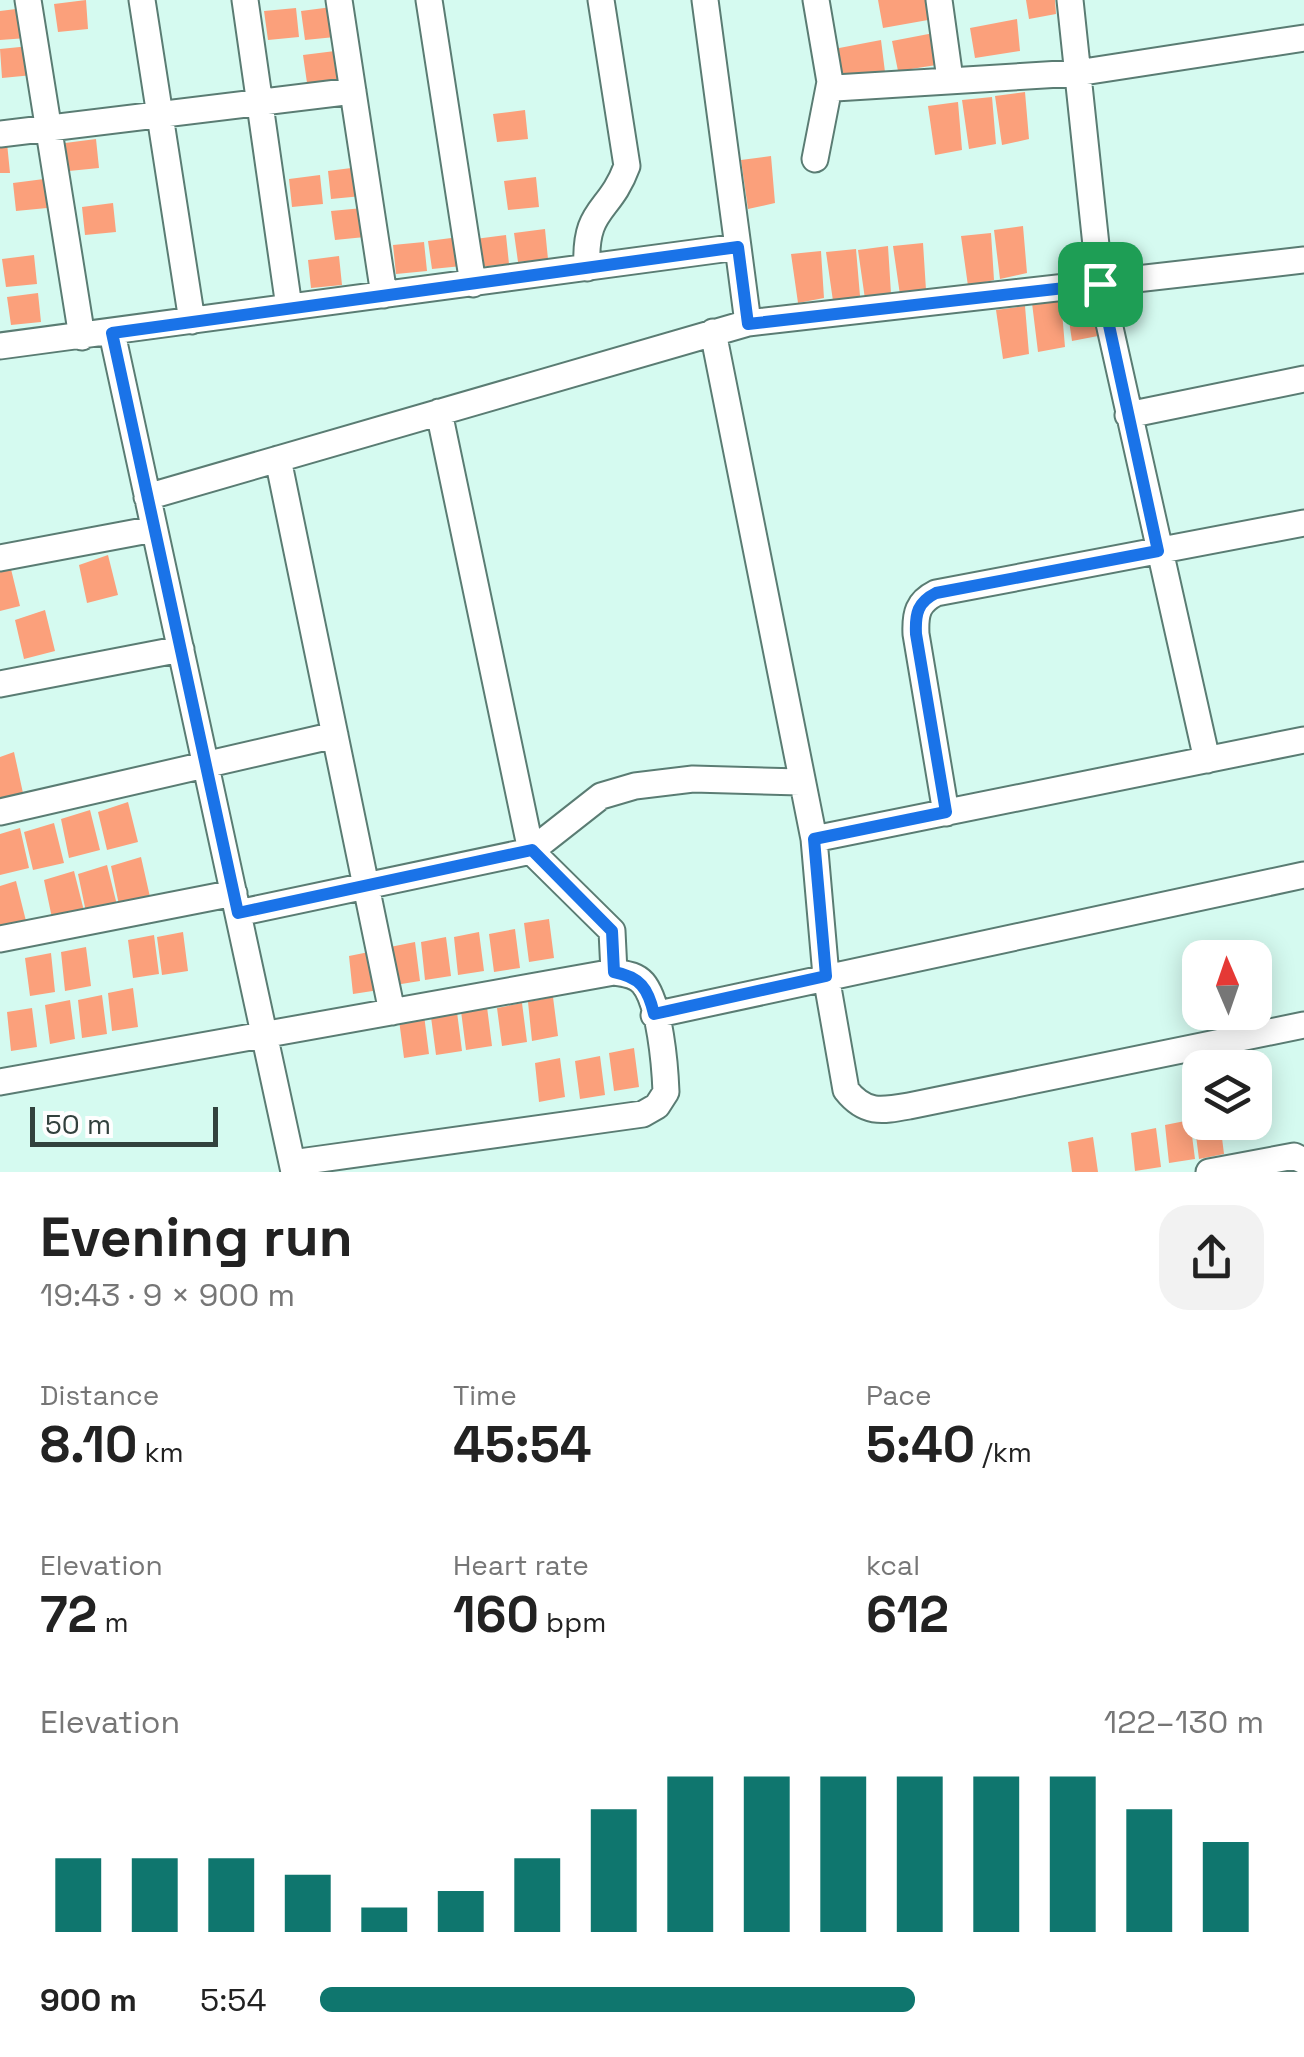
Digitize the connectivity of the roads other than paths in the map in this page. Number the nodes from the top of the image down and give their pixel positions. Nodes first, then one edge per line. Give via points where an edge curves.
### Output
1 (28, 0) edge
2 (142, 0) edge
3 (245, 0) edge
4 (339, 0) edge
5 (428, 0) edge
6 (601, 0) edge
7 (705, 0) edge
8 (816, 0) edge
9 (939, 0) edge
10 (1070, 0) edge
11 (1304, 38) edge
12 (1077, 72) junction
13 (950, 79) junction
14 (830, 82) junction
15 (354, 91) junction
16 (260, 102) junction
17 (160, 113) junction
18 (49, 128) junction
19 (0, 134) edge
20 (815, 159) dead end
21 (738, 247) junction
22 (1304, 260) edge
23 (586, 268) junction
24 (473, 284) junction
25 (1100, 284) junction
26 (384, 295) junction
27 (290, 307) junction
28 (192, 322) junction
29 (748, 324) junction
30 (713, 332) junction
31 (112, 333) junction
32 (82, 337) junction
33 (0, 346) edge
34 (1304, 379) edge
35 (438, 412) junction
36 (1128, 414) junction
37 (278, 459) junction
38 (148, 497) junction
39 (1304, 524) edge
40 (154, 528) junction
41 (1158, 551) junction
42 (0, 558) edge
43 (180, 648) junction
44 (0, 684) edge
45 (335, 735) junction
46 (1304, 740) edge
47 (1206, 760) junction
48 (206, 765) junction
49 (800, 782) junction
50 (0, 812) edge
51 (946, 812) junction
52 (814, 839) junction
53 (532, 850) junction
54 (1304, 876) edge
55 (366, 886) junction
56 (236, 903) junction
57 (0, 939) edge
58 (614, 972) junction
59 (826, 976) junction
60 (392, 1012) junction
61 (654, 1014) junction
62 (1304, 1025) edge
63 (264, 1035) junction
64 (0, 1082) edge
65 (1304, 1161) edge
66 (292, 1167) edge
67 (1209, 1172) edge

1 - 18 street
2 - 17 street
3 - 16 street
4 - 15 street
5 - 24 street
6 - 23 street via 627,166 620,186 591,220
7 - 21 street
8 - 14 street
9 - 13 street
10 - 12 street
11 - 12 street
12 - 13 street
12 - 25 street
13 - 14 street via 844,88
14 - 20 street
15 - 16 street
15 - 26 street
16 - 17 street
16 - 27 street
17 - 18 street
17 - 28 street
18 - 19 street
18 - 32 street
21 - 23 street
21 - 29 street
22 - 25 street
23 - 24 street
24 - 26 street
25 - 29 street
25 - 36 street
26 - 27 street
27 - 28 street
28 - 31 street
29 - 30 street
30 - 35 street
30 - 49 street
31 - 32 street
31 - 38 street
32 - 33 street
34 - 36 street
35 - 37 street
35 - 53 street
36 - 41 street
37 - 38 street
37 - 45 street
38 - 40 street
39 - 41 street
40 - 42 street
40 - 43 street
41 - 47 street
41 - 51 street via 922,600 916,634
43 - 44 street
43 - 48 street
45 - 48 street
45 - 55 street
46 - 47 street
47 - 51 street
48 - 50 street
48 - 56 street
49 - 52 street
49 - 53 street via 692,779 635,786 602,796
51 - 52 street
52 - 59 street
53 - 55 street
53 - 58 street via 612,931
54 - 59 street
55 - 56 street
55 - 60 street
56 - 57 street
56 - 63 street
58 - 60 street
58 - 61 street via 643,983
59 - 61 street
59 - 62 street via 846,1090 875,1112
60 - 63 street
61 - 66 street via 666,1092 643,1114
63 - 64 street
63 - 66 street
65 - 67 street via 1294,1156

